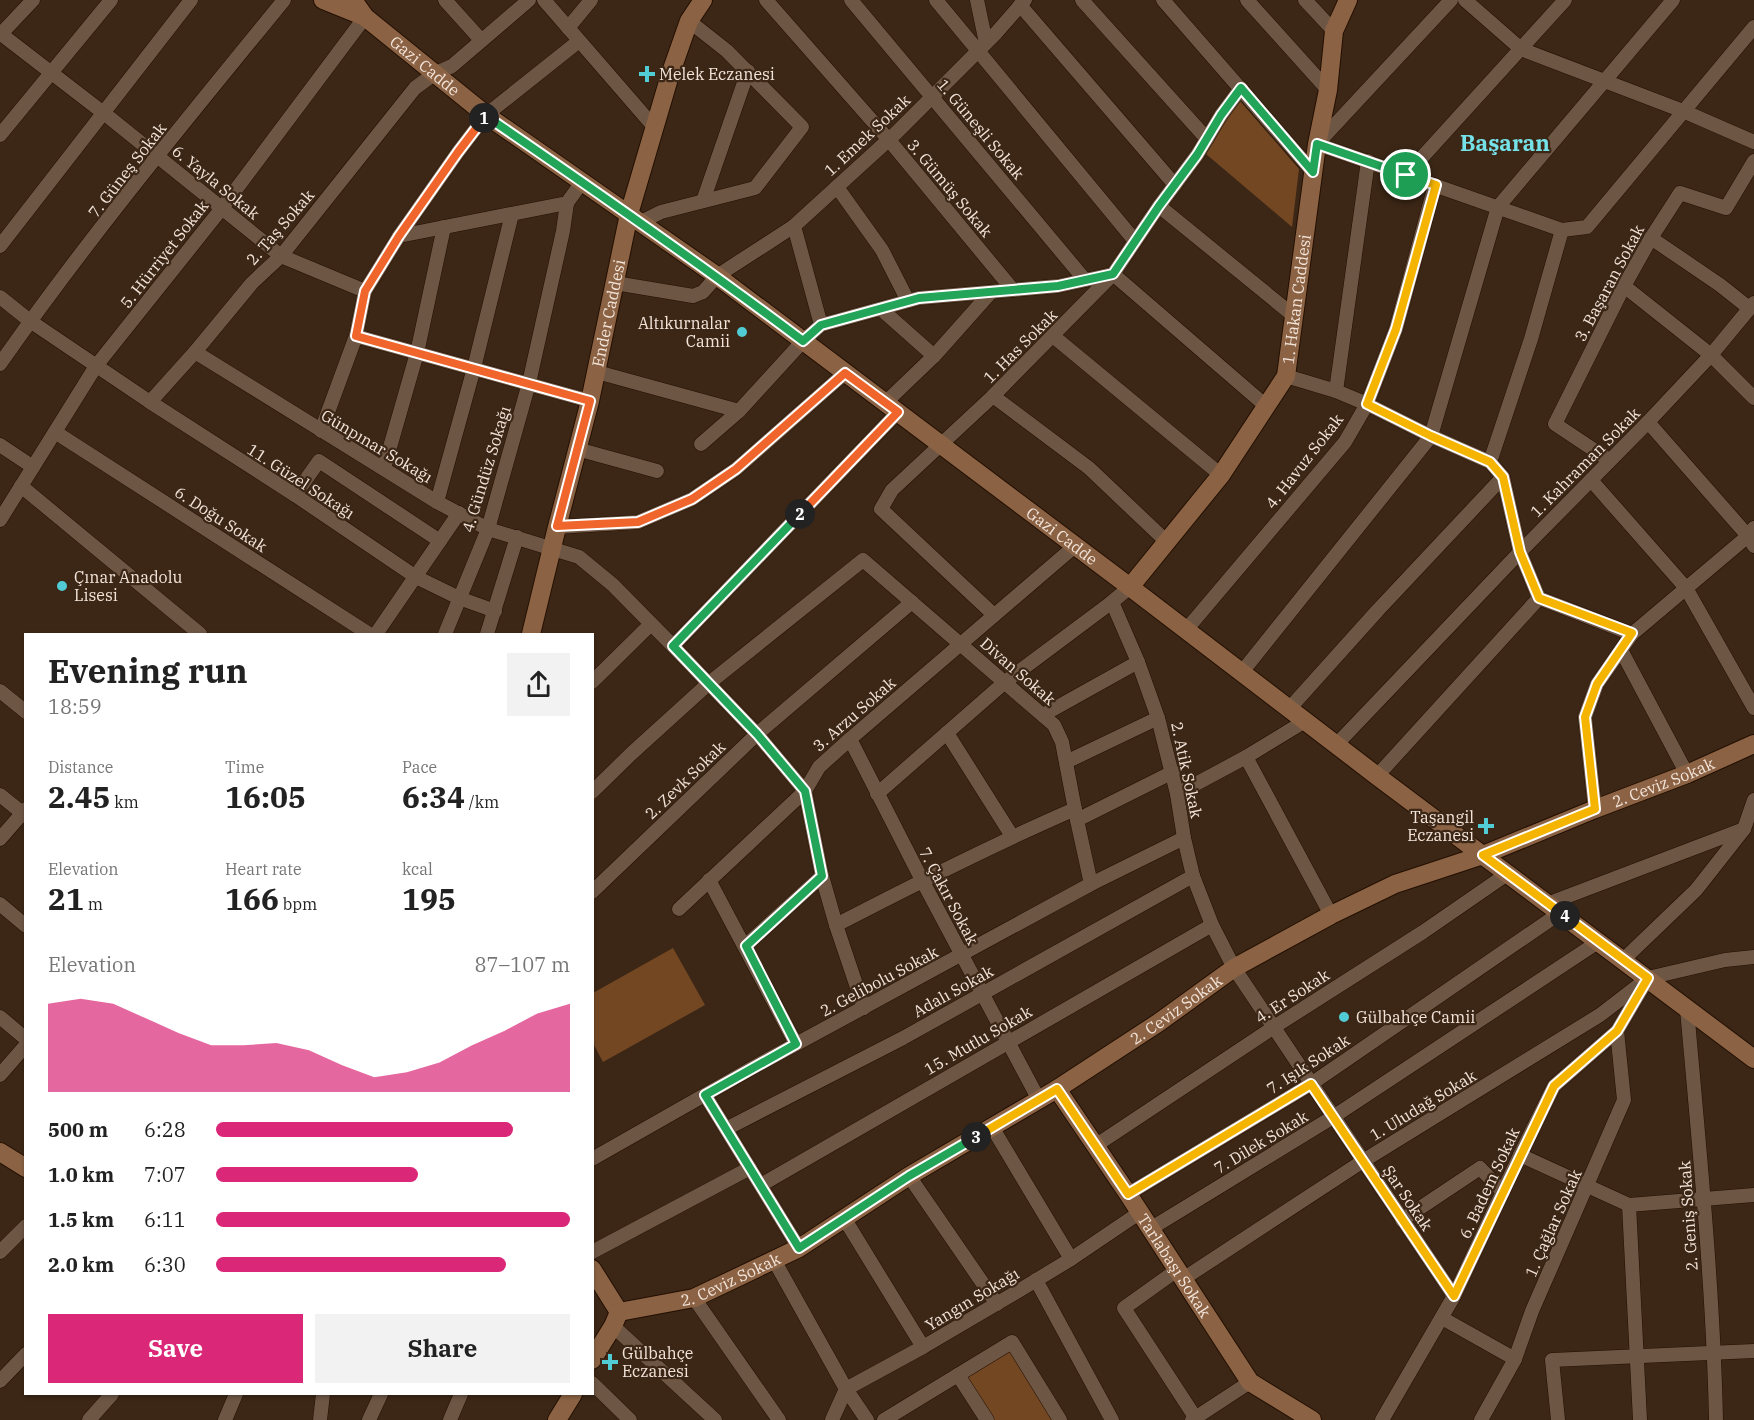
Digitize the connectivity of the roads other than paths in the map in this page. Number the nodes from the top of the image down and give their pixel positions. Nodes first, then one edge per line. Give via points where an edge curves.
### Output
1 (33, 0) edge
2 (111, 0) edge
3 (191, 0) edge
4 (284, 0) edge
5 (323, 0) edge
6 (353, 0) edge
7 (445, 0) edge
8 (529, 0) edge
9 (544, 0) edge
10 (591, 0) edge
11 (704, 0) edge
12 (766, 0) edge
13 (851, 0) edge
14 (936, 0) edge
15 (977, 0) edge
16 (1082, 0) edge
17 (1163, 0) edge
18 (1247, 0) edge
19 (1305, 0) edge
20 (1348, 0) edge
21 (1451, 0) edge
22 (1466, 0) edge
23 (1564, 0) edge
24 (1673, 0) edge
25 (1023, 3) edge
26 (366, 17) junction
27 (689, 21) junction
28 (1754, 27) edge
29 (568, 28) junction
30 (1334, 31) junction
31 (1, 35) edge
32 (480, 40) junction
33 (579, 41) junction
34 (982, 47) junction
35 (1521, 49) junction
36 (748, 71) junction
37 (52, 73) junction
38 (434, 74) junction
39 (1604, 81) junction
40 (1241, 88) junction
41 (1328, 90) junction
42 (932, 96) junction
43 (1683, 111) junction
44 (104, 113) junction
45 (486, 116) junction
46 (655, 128) junction
47 (0, 135) edge
48 (1207, 139) junction
49 (889, 140) junction
50 (1754, 142) edge
51 (1317, 144) junction
52 (158, 156) junction
53 (1368, 161) junction
54 (1754, 161) edge
55 (1313, 172) junction
56 (1406, 175) junction
57 (582, 182) junction
58 (1174, 185) junction
59 (1436, 185) junction
60 (837, 187) junction
61 (703, 201) junction
62 (567, 203) junction
63 (1159, 206) junction
64 (1498, 207) junction
65 (222, 208) junction
66 (512, 214) junction
67 (635, 218) junction
68 (794, 226) junction
69 (444, 227) junction
70 (1562, 230) junction
71 (399, 236) junction
72 (1651, 238) junction
73 (1135, 241) junction
74 (0, 246) edge
75 (281, 256) junction
76 (1113, 274) junction
77 (717, 276) junction
78 (1084, 280) junction
79 (615, 283) junction
80 (1624, 286) junction
81 (1013, 290) junction
82 (365, 291) junction
83 (991, 292) junction
84 (0, 297) edge
85 (908, 301) junction
86 (1751, 306) edge
87 (881, 309) junction
88 (1294, 316) junction
89 (30, 321) junction
90 (821, 325) junction
91 (356, 336) junction
92 (1053, 336) junction
93 (803, 341) junction
94 (195, 352) junction
95 (417, 352) junction
96 (1711, 355) junction
97 (934, 356) junction
98 (0, 364) edge
99 (96, 366) junction
100 (474, 368) junction
101 (597, 372) junction
102 (845, 373) junction
103 (1286, 376) junction
104 (529, 383) junction
105 (1336, 391) junction
106 (993, 396) junction
107 (1754, 398) edge
108 (590, 401) junction
109 (150, 402) junction
110 (1367, 404) junction
111 (1266, 406) junction
112 (891, 407) junction
113 (739, 411) junction
114 (1648, 422) junction
115 (321, 431) junction
116 (55, 432) junction
117 (1431, 436) junction
118 (701, 444) dead end
119 (0, 445) edge
120 (941, 446) junction
121 (578, 449) junction
122 (1609, 460) junction
123 (1490, 462) junction
124 (33, 467) junction
125 (384, 468) junction
126 (657, 471) dead end
127 (1221, 475) junction
128 (1503, 477) junction
129 (1591, 480) junction
130 (21, 486) junction
131 (295, 495) junction
132 (438, 502) junction
133 (459, 513) junction
134 (0, 520) edge
135 (557, 526) junction
136 (488, 529) junction
137 (1752, 536) edge
138 (517, 537) junction
139 (440, 541) junction
140 (1167, 542) junction
141 (1075, 546) junction
142 (552, 548) junction
143 (1520, 552) junction
144 (416, 578) junction
145 (1130, 587) junction
146 (1686, 588) junction
147 (459, 598) junction
148 (1539, 598) junction
149 (912, 602) junction
150 (1112, 602) junction
151 (495, 611) junction
152 (994, 615) junction
153 (651, 624) junction
154 (1186, 630) junction
155 (199, 633) edge
156 (367, 633) edge
157 (377, 633) edge
158 (445, 633) edge
159 (487, 633) edge
160 (533, 633) edge
161 (1632, 633) junction
162 (961, 643) junction
163 (673, 646) junction
164 (1621, 650) junction
165 (1138, 662) junction
166 (1242, 672) junction
167 (594, 680) edge
168 (1005, 682) junction
169 (708, 684) junction
170 (0, 691) edge
171 (1754, 708) edge
172 (1289, 709) junction
173 (24, 710) edge
174 (1043, 715) junction
175 (1158, 718) junction
176 (1305, 721) junction
177 (947, 733) junction
178 (757, 734) junction
179 (850, 739) junction
180 (1336, 744) junction
181 (1754, 744) edge
182 (1246, 757) junction
183 (1066, 762) junction
184 (1173, 772) junction
185 (1688, 774) junction
186 (1377, 776) junction
187 (594, 790) edge
188 (805, 791) junction
189 (877, 794) junction
190 (1177, 794) junction
191 (0, 795) edge
192 (1754, 800) edge
193 (1595, 809) junction
194 (24, 813) edge
195 (1076, 814) junction
196 (1744, 829) junction
197 (1012, 836) junction
198 (1184, 838) junction
199 (0, 839) edge
200 (1483, 855) junction
201 (1507, 874) junction
202 (822, 876) junction
203 (1193, 876) junction
204 (709, 880) junction
205 (922, 880) junction
206 (1091, 884) junction
207 (594, 890) edge
208 (0, 904) edge
209 (1554, 908) junction
210 (679, 909) dead end
211 (1331, 915) junction
212 (24, 924) edge
213 (836, 925) junction
214 (1212, 925) junction
215 (1598, 942) junction
216 (746, 946) junction
217 (961, 955) junction
218 (1754, 957) edge
219 (1623, 960) junction
220 (1234, 968) junction
221 (1648, 978) junction
222 (982, 994) junction
223 (864, 1008) junction
224 (1687, 1009) junction
225 (0, 1017) edge
226 (1274, 1027) junction
227 (1617, 1031) junction
228 (24, 1037) edge
229 (1008, 1042) junction
230 (796, 1044) junction
231 (24, 1047) edge
232 (1754, 1059) edge
233 (0, 1075) edge
234 (1311, 1084) junction
235 (1057, 1089) junction
236 (705, 1095) junction
237 (1039, 1100) junction
238 (1334, 1117) junction
239 (992, 1127) junction
240 (726, 1129) junction
241 (1095, 1146) junction
242 (0, 1152) edge
243 (1520, 1155) junction
244 (594, 1158) edge
245 (1363, 1161) junction
246 (24, 1167) edge
247 (750, 1168) junction
248 (909, 1176) junction
249 (760, 1185) junction
250 (1587, 1187) junction
251 (1503, 1192) junction
252 (1128, 1194) junction
253 (1754, 1195) edge
254 (1704, 1200) junction
255 (1629, 1205) junction
256 (1139, 1213) junction
257 (844, 1218) junction
258 (1402, 1220) junction
259 (24, 1228) edge
260 (1150, 1229) junction
261 (799, 1248) junction
262 (594, 1251) edge
263 (0, 1252) edge
264 (1071, 1259) junction
265 (774, 1260) junction
266 (594, 1273) edge
267 (1180, 1274) junction
268 (1036, 1280) junction
269 (1454, 1296) junction
270 (694, 1299) junction
271 (997, 1304) junction
272 (1442, 1318) junction
273 (616, 1319) junction
274 (923, 1347) junction
275 (1754, 1351) edge
276 (1714, 1354) junction
277 (24, 1356) edge
278 (594, 1357) edge
279 (1636, 1357) junction
280 (1515, 1359) junction
281 (958, 1375) junction
282 (0, 1381) edge
283 (1250, 1382) junction
284 (594, 1385) edge
285 (846, 1389) junction
286 (111, 1395) edge
287 (236, 1395) edge
288 (323, 1395) edge
289 (381, 1395) edge
290 (461, 1395) edge
291 (572, 1395) edge
292 (1193, 1418) edge
293 (89, 1420) edge
294 (225, 1420) edge
295 (320, 1420) edge
296 (369, 1420) edge
297 (450, 1420) edge
298 (557, 1420) edge
299 (630, 1420) edge
300 (715, 1420) edge
301 (780, 1420) edge
302 (832, 1420) edge
303 (867, 1420) edge
304 (884, 1420) edge
305 (987, 1420) edge
306 (1060, 1420) edge
307 (1112, 1420) edge
308 (1312, 1420) edge
309 (1382, 1420) edge
310 (1481, 1420) edge
311 (1558, 1420) edge
312 (1640, 1420) edge
313 (1716, 1420) edge

1 - 31 street
2 - 37 street
3 - 44 street
4 - 52 street, 7. Güneş Sokak
5 - 26 main road
6 - 26 main road
7 - 32 street
8 - 32 street, 2. Taş Sokak
9 - 29 street
10 - 29 street
11 - 27 main road, Ender Caddesi
12 - 49 street, 3. Gümüş Sokak
13 - 42 street, 1. Güneşli Sokak
14 - 34 street
15 - 34 street
16 - 48 street
17 - 40 street
18 - 41 street
19 - 30 street
20 - 30 main road, 1. Hakan Caddesi
21 - 51 street
22 - 35 street
23 - 35 street
24 - 39 street
25 - 34 street, 1. Emek Sokak
25 - 58 street
26 - 38 main road, Gazi Cadde
26 - 65 street, 5. Hürriyet Sokak
27 - 36 street
27 - 46 main road, Ender Caddesi
28 - 43 street
29 - 33 street
30 - 41 main road, 1. Hakan Caddesi
31 - 37 street, 6. Yayla Sokak
32 - 38 street, 2. Taş Sokak via 452,66
33 - 45 street
33 - 46 street
34 - 42 street, 1. Emek Sokak
34 - 73 street
35 - 39 street
35 - 56 street
36 - 61 street
36 - 61 street via 802,127 755,188
37 - 44 street, 6. Yayla Sokak
37 - 47 street
38 - 45 main road, Gazi Cadde
38 - 75 street, 2. Taş Sokak via 415,88
39 - 43 street
39 - 64 street
40 - 48 street, 1. Has Sokak
40 - 55 street
41 - 51 main road, 1. Hakan Caddesi
42 - 49 street, 1. Emek Sokak
42 - 78 street, 1. Güneşli Sokak
43 - 50 street
43 - 70 street via 1587,227
44 - 52 street, 6. Yayla Sokak
44 - 74 street
45 - 57 main road, Gazi Cadde
45 - 71 street
46 - 67 main road, Ender Caddesi
48 - 58 street, 1. Has Sokak
49 - 60 street, 1. Emek Sokak
49 - 81 street, 3. Gümüş Sokak
51 - 53 street
51 - 55 main road, 1. Hakan Caddesi
52 - 65 street, 6. Yayla Sokak
52 - 89 street, 7. Güneş Sokak
53 - 56 street
53 - 105 street
54 - 72 street, 3. Başaran Sokak via 1726,208 1680,193
55 - 88 main road, 1. Hakan Caddesi
56 - 59 street
57 - 62 street
57 - 67 main road, Gazi Cadde
58 - 63 street, 1. Has Sokak
59 - 64 street
59 - 110 street, 4. Havuz Sokak via 1396,329
60 - 68 street, 1. Emek Sokak
60 - 85 street via 882,250
61 - 67 street
62 - 66 street
62 - 104 street, 4. Gündüz Sokağı
63 - 73 street, 1. Has Sokak
63 - 88 street
64 - 70 street
64 - 117 street
65 - 75 street, 6. Yayla Sokak
65 - 99 street, 5. Hürriyet Sokak
66 - 69 street
66 - 100 street
67 - 77 main road, Gazi Cadde
67 - 79 main road, Ender Caddesi
68 - 77 street, 1. Emek Sokak
68 - 90 street
69 - 71 street
69 - 95 street
70 - 123 street
71 - 82 street
72 - 80 street, 3. Başaran Sokak
72 - 86 street
73 - 76 street, 1. Has Sokak
75 - 82 street, 6. Yayla Sokak
75 - 94 street, 2. Taş Sokak via 252,283
76 - 78 street
76 - 92 street, 1. Has Sokak
76 - 111 street
77 - 79 street, 1. Emek Sokak via 703,292 693,296
77 - 93 main road, Gazi Cadde
78 - 81 street
79 - 101 main road, Ender Caddesi
80 - 96 street
80 - 122 street, 3. Başaran Sokak via 1555,424
81 - 83 street
82 - 91 street
83 - 85 street
83 - 97 street
84 - 89 street, 11. Güzel Sokağı
85 - 87 street
86 - 96 street, 1. Kahraman Sokak
87 - 90 street
87 - 97 street
88 - 103 main road, 1. Hakan Caddesi
89 - 98 street, 7. Güneş Sokak
89 - 99 street, 11. Güzel Sokağı
90 - 93 street
91 - 95 street
91 - 115 street
92 - 106 street, 1. Has Sokak
92 - 127 street
93 - 102 main road, Gazi Cadde
93 - 113 street
94 - 109 street, 2. Taş Sokak
94 - 115 street, Günpınar Sokağı
95 - 100 street
95 - 125 street
96 - 107 street
96 - 114 street, 1. Kahraman Sokak
97 - 112 street
99 - 109 street, 11. Güzel Sokağı
99 - 116 street, 5. Hürriyet Sokak
100 - 104 street
100 - 132 street
101 - 108 main road, Ender Caddesi
101 - 113 street
102 - 112 main road, Gazi Cadde
102 - 135 street via 736,469 692,499 638,522
103 - 105 street
103 - 111 main road, 1. Hakan Caddesi
104 - 108 street
104 - 136 street, 4. Gündüz Sokağı
105 - 110 street
106 - 120 street, 1. Has Sokak
106 - 140 street via 1089,468
108 - 121 main road, Ender Caddesi
109 - 131 street, 11. Güzel Sokağı
110 - 117 street
110 - 154 street, 4. Havuz Sokak via 1345,442
111 - 127 main road, 1. Hakan Caddesi
112 - 120 main road, Gazi Cadde
112 - 163 street
113 - 118 street
114 - 122 street, 1. Kahraman Sokak
114 - 137 street
115 - 125 street, Günpınar Sokağı
116 - 124 street, 5. Hürriyet Sokak
116 - 156 street, 6. Doğu Sokak
117 - 123 street
117 - 166 street
119 - 124 street
120 - 141 main road, Gazi Cadde
120 - 152 street, 1. Has Sokak via 892,490 881,509
121 - 126 street
121 - 135 main road, Ender Caddesi
122 - 129 street, 1. Kahraman Sokak
123 - 128 street
124 - 130 street, 5. Hürriyet Sokak
125 - 132 street, Günpınar Sokağı
127 - 140 main road, 1. Hakan Caddesi
128 - 143 street
128 - 172 street
129 - 143 street, 1. Kahraman Sokak
129 - 146 street
130 - 134 street, 5. Hürriyet Sokak
130 - 155 street
131 - 139 street via 319,461
131 - 144 street, 11. Güzel Sokağı
132 - 133 street, Günpınar Sokağı
133 - 136 street, Günpınar Sokağı
133 - 139 street
135 - 142 main road, Ender Caddesi
136 - 138 street, Günpınar Sokağı
136 - 147 street, 4. Gündüz Sokağı
137 - 146 street
138 - 142 street, Günpınar Sokağı
138 - 151 street
139 - 144 street
140 - 145 main road, 1. Hakan Caddesi
141 - 145 main road, Gazi Cadde
141 - 152 street, 3. Arzu Sokak
142 - 153 street, Günpınar Sokağı via 579,557 614,585
142 - 160 main road, Ender Caddesi
143 - 148 street
143 - 180 street, 1. Kahraman Sokak
144 - 147 street, 11. Güzel Sokağı
144 - 157 street
145 - 150 street
145 - 154 main road, Gazi Cadde
146 - 161 street
146 - 171 street
147 - 151 street, 11. Güzel Sokağı
147 - 158 street, 4. Gündüz Sokağı
148 - 161 street
148 - 186 street
149 - 162 street, Divan Sokak
149 - 169 street, Divan Sokak via 863,560
149 - 178 street, 2. Zevk Sokak
150 - 165 street, 2. Atik Sokak
150 - 168 street
151 - 159 street
152 - 162 street, 3. Arzu Sokak
153 - 163 street, Günpınar Sokağı
153 - 167 street
154 - 166 main road, Gazi Cadde
161 - 164 street
162 - 168 street, Divan Sokak
162 - 179 street, 3. Arzu Sokak
163 - 169 street, Günpınar Sokağı
164 - 185 street
164 - 193 street via 1597,684 1585,717
165 - 174 street
165 - 175 street, 2. Atik Sokak
166 - 172 main road, Gazi Cadde
168 - 174 street, Divan Sokak
168 - 177 street
169 - 178 street, Günpınar Sokağı
169 - 187 street
170 - 173 street
172 - 176 main road, Gazi Cadde
174 - 183 street, Divan Sokak via 1054,724
175 - 183 street
175 - 184 street, 2. Atik Sokak
176 - 180 main road, Gazi Cadde
176 - 182 street
177 - 189 street
177 - 197 street
178 - 188 street, Günpınar Sokağı
178 - 207 street, 2. Zevk Sokak
179 - 188 street, 3. Arzu Sokak via 819,767
179 - 189 street, 7. Çakır Sokak
180 - 186 main road, Gazi Cadde
181 - 185 main road, 2. Ceviz Sokak
182 - 190 street
182 - 211 street
183 - 195 street, Divan Sokak
184 - 190 street, 2. Atik Sokak
184 - 195 street
185 - 193 main road, 2. Ceviz Sokak
186 - 200 main road, Gazi Cadde
188 - 202 street
188 - 204 street, 3. Arzu Sokak
189 - 205 street, 7. Çakır Sokak
190 - 198 street, 2. Atik Sokak
191 - 194 street
192 - 196 street
193 - 200 main road, 2. Ceviz Sokak
194 - 199 street
195 - 197 street
195 - 206 street, Divan Sokak
196 - 209 street, 7. Işık Sokak
196 - 219 street via 1696,890
197 - 205 street
198 - 203 street, 2. Atik Sokak
198 - 206 street, 2. Gelibolu Sokak
200 - 201 main road, Gazi Cadde
200 - 211 main road, 2. Ceviz Sokak via 1395,884
201 - 209 main road, Gazi Cadde
201 - 226 street, 4. Er Sokak
202 - 213 street
202 - 216 street
203 - 214 street, 2. Atik Sokak
203 - 222 street, Adalı Sokak
204 - 210 street, 3. Arzu Sokak
204 - 216 street
205 - 213 street
205 - 217 street, 7. Çakır Sokak
206 - 217 street, 2. Gelibolu Sokak
208 - 212 street
209 - 215 main road, Gazi Cadde
209 - 234 street, 7. Işık Sokak
211 - 220 main road, 2. Ceviz Sokak
213 - 223 street
214 - 220 street, 2. Atik Sokak
214 - 229 street, 15. Mutlu Sokak
215 - 219 main road, Gazi Cadde
215 - 238 street, 7. Dilek Sokak
216 - 230 street
217 - 222 street, 7. Çakır Sokak
217 - 223 street, 2. Gelibolu Sokak
218 - 221 street
219 - 221 main road, Gazi Cadde
220 - 226 street, Şar Sokak
220 - 235 main road, 2. Ceviz Sokak
221 - 224 main road, Gazi Cadde
221 - 227 street, 6. Badem Sokak
221 - 245 street, 1. Uludağ Sokak via 1600,1015
222 - 229 street, 7. Çakır Sokak
222 - 240 street, Adalı Sokak
223 - 230 street, 2. Gelibolu Sokak
224 - 232 main road, Gazi Cadde
224 - 254 street, 2. Geniş Sokak
225 - 228 street
226 - 234 street, Şar Sokak
226 - 241 street, 4. Er Sokak
227 - 243 street, 6. Badem Sokak via 1554,1086
227 - 250 street, 1. Çağlar Sokak via 1624,1100
229 - 237 street, 7. Çakır Sokak
229 - 249 street, 15. Mutlu Sokak
230 - 236 street, 2. Gelibolu Sokak
231 - 233 street
234 - 238 street, Şar Sokak
234 - 252 street, 7. Işık Sokak
235 - 237 main road, 2. Ceviz Sokak
235 - 241 main road, Tarlabaşı Sokak
236 - 240 street
236 - 244 street, 2. Gelibolu Sokak
237 - 239 main road, 2. Ceviz Sokak
238 - 245 street, Şar Sokak
238 - 260 street, 7. Dilek Sokak
239 - 248 main road, 2. Ceviz Sokak
239 - 264 street
240 - 247 street
241 - 252 main road, Tarlabaşı Sokak
242 - 246 main road
243 - 250 street
243 - 251 street, 6. Badem Sokak
245 - 258 street, Şar Sokak
245 - 267 street, 1. Uludağ Sokak
247 - 249 street
247 - 262 street
248 - 257 main road, 2. Ceviz Sokak
248 - 271 street
249 - 261 street
250 - 255 street
250 - 280 street, 1. Çağlar Sokak
251 - 258 street via 1480,1168
251 - 269 street, 6. Badem Sokak
252 - 256 main road, Tarlabaşı Sokak
253 - 254 street
254 - 255 street
254 - 276 street, 2. Geniş Sokak
255 - 279 street
256 - 260 main road, Tarlabaşı Sokak
256 - 264 street, Yangın Sokağı
257 - 261 main road, 2. Ceviz Sokak
257 - 274 street
258 - 269 street, Şar Sokak
259 - 263 street
260 - 267 main road, Tarlabaşı Sokak
261 - 265 main road, 2. Ceviz Sokak
264 - 268 street, Yangın Sokağı
265 - 270 main road, 2. Ceviz Sokak
265 - 285 street
266 - 273 main road
267 - 283 main road, Tarlabaşı Sokak
267 - 292 street, 1. Uludağ Sokak via 1124,1308
268 - 271 street, Yangın Sokağı
268 - 307 street
269 - 272 street, 6. Badem Sokak
270 - 273 main road, 2. Ceviz Sokak
270 - 301 street
271 - 274 street, Yangın Sokağı
272 - 280 street
272 - 309 street, 6. Badem Sokak
273 - 278 main road
273 - 300 street
274 - 285 street, Yangın Sokağı
275 - 276 street
276 - 279 street
276 - 313 street, 2. Geniş Sokak
277 - 282 street
279 - 311 street via 1552,1360
279 - 312 street
280 - 310 street, 1. Çağlar Sokak
281 - 304 street
281 - 305 street
281 - 306 street via 1012,1342
283 - 292 street
283 - 308 main road, Tarlabaşı Sokak
284 - 299 street
285 - 302 street
285 - 303 street
286 - 293 street
287 - 294 street
288 - 295 street
289 - 296 street
290 - 297 street
291 - 298 main road

